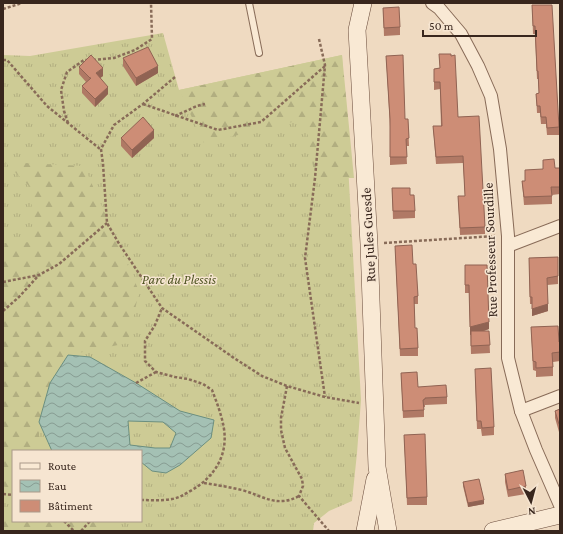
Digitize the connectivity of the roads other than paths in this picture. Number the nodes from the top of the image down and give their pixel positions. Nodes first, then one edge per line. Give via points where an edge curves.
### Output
1 (249, 3) edge
2 (363, 3) edge
3 (432, 3) edge
4 (260, 53) dead end
5 (560, 226) edge
6 (508, 241) junction
7 (560, 396) edge
8 (521, 411) junction
9 (377, 467) junction
10 (560, 505) edge
11 (560, 515) edge
12 (365, 531) edge
13 (388, 531) edge
14 (493, 531) edge

1 - 4 lane
2 - 9 street, Rue Jules Guesde via 357,30 369,244
3 - 6 street, Rue Professeur Sourdille via 461,34 491,96 500,149
5 - 6 street
6 - 8 street, Rue Professeur Sourdille via 508,358
7 - 8 street
8 - 10 street, Rue Professeur Sourdille
9 - 12 street, Rue Jules Guesde
9 - 13 street, Rue Jules Guesde
11 - 14 street

